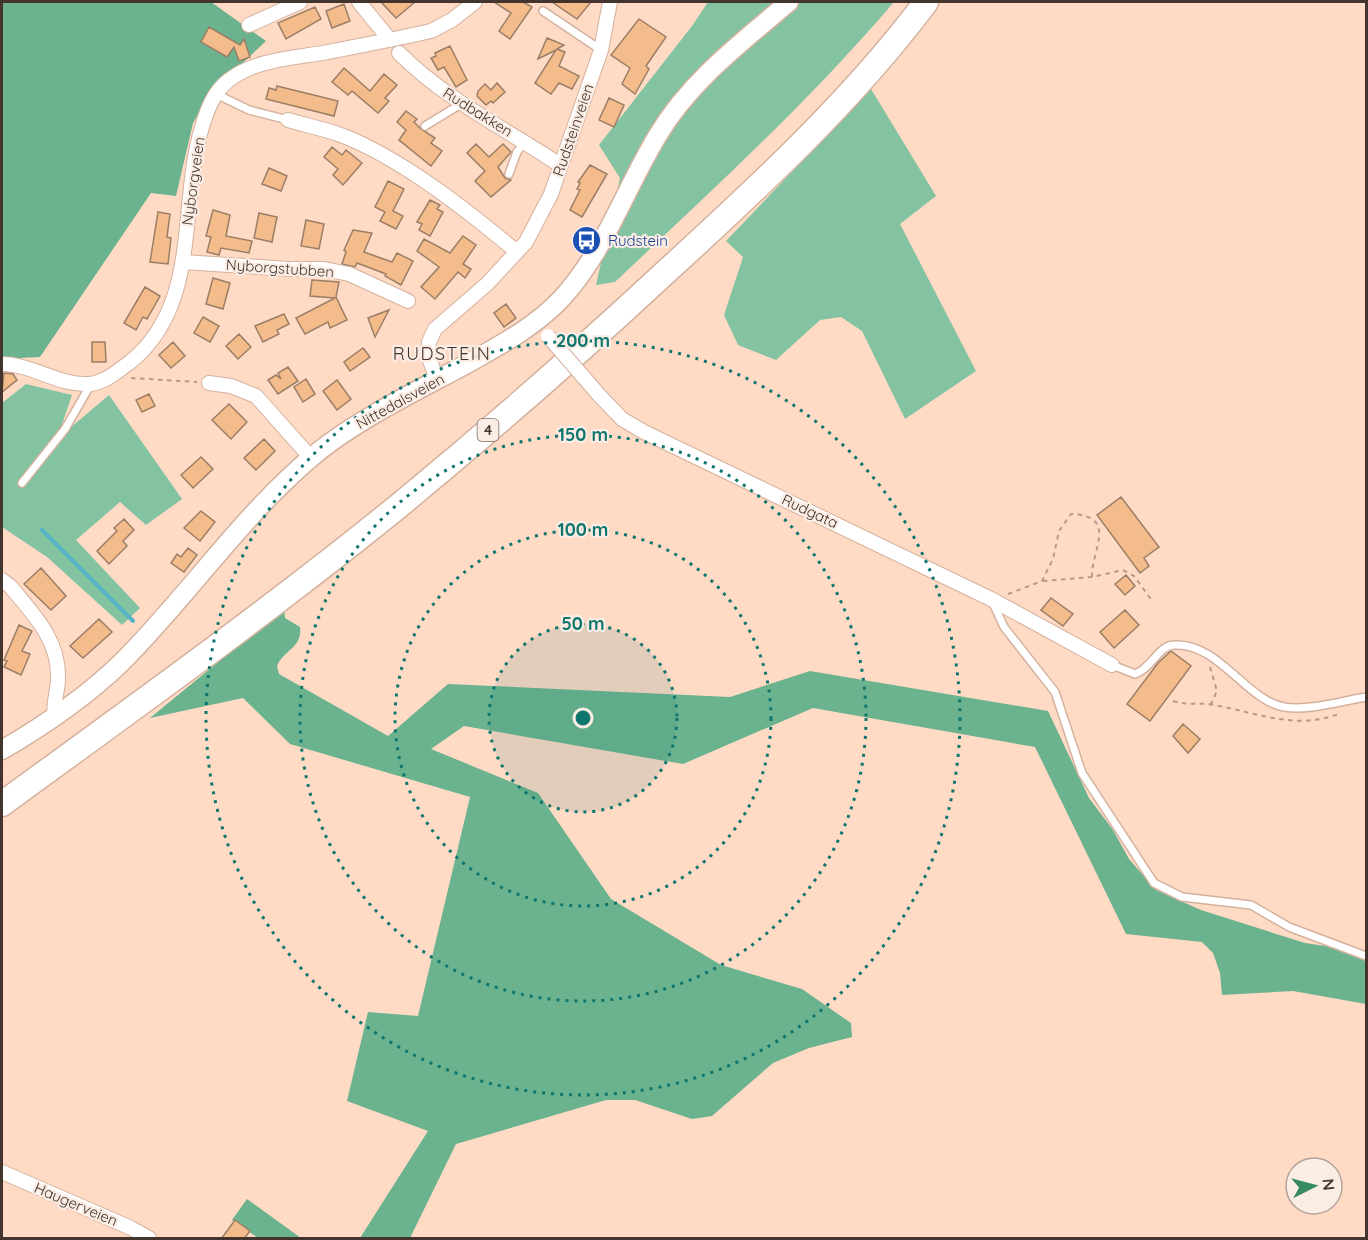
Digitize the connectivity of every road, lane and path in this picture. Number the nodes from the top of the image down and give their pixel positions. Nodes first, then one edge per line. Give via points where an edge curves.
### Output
1 (300, 2) edge
2 (359, 2) edge
3 (475, 2) edge
4 (609, 2) edge
5 (789, 2) edge
6 (912, 2) edge
7 (926, 2) edge
8 (543, 10) dead end
9 (249, 25) dead end
10 (390, 40) junction
11 (601, 50) junction
12 (399, 53) dead end
13 (216, 94) junction
14 (462, 104) junction
15 (288, 120) joint
16 (425, 126) dead end
17 (525, 142) junction
18 (560, 165) junction
19 (508, 174) dead end
20 (517, 252) junction
21 (183, 262) junction
22 (408, 301) dead end
23 (542, 328) junction
24 (2, 364) edge
25 (123, 380) dead end
26 (436, 380) junction
27 (209, 383) joint
28 (91, 384) junction
29 (311, 458) junction
30 (22, 483) dead end
31 (1092, 577) junction
32 (2, 580) edge
33 (1042, 581) junction
34 (991, 599) junction
35 (1153, 602) dead end
36 (1205, 655) junction
37 (1112, 664) joint
38 (1366, 697) edge
39 (1211, 704) dead end
40 (55, 717) junction
41 (2, 750) edge
42 (2, 790) edge
43 (2, 804) edge
44 (1366, 956) edge
45 (2, 1172) edge
46 (149, 1239) edge

1 - 9 street
2 - 10 street
3 - 10 street, Nyborgveien via 431,31
4 - 11 street, Rudsteinveien
5 - 23 main road, Nittedalsveien via 710,71 675,110 586,268
6 - 42 highway, 4 via 843,83 757,171 485,419 260,601
7 - 43 highway, 4 via 879,59 785,158 536,389 274,604
8 - 11 lane
10 - 13 street, Nyborgveien via 256,65 226,82
11 - 18 street, Rudsteinveien
12 - 14 street, Rudbakken
13 - 15 lane via 249,110
13 - 21 street, Nyborgveien via 195,150
14 - 16 lane
14 - 17 street, Rudbakken
15 - 20 street via 342,135 386,157 456,204
17 - 18 street, Rudbakken
17 - 19 lane
18 - 20 street, Rudsteinveien via 540,214
20 - 26 street, Rudsteinveien via 435,329 428,347
21 - 22 street, Nyborgstubben via 324,269 349,274
21 - 28 street, Nyborgveien via 171,307 158,334 111,377
23 - 26 main road, Nittedalsveien
23 - 34 street, Rudgata, bridge via 622,419
24 - 28 street via 16,364 75,383
25 - 27 path via 135,377
26 - 29 main road, Nittedalsveien via 349,430
27 - 29 street via 256,396
28 - 30 lane via 64,429
29 - 40 main road, Nittedalsveien via 258,510 122,662
31 - 33 path
31 - 33 path via 1091,561 1101,538 1096,522 1086,515 1071,514 1059,531 1053,559
31 - 35 path via 1123,570 1134,576
32 - 40 street via 52,641 58,671
33 - 34 path
34 - 37 street, Rudgata
34 - 44 lane via 1004,627 1055,692 1082,773 1154,883 1182,897 1242,902 1296,930
36 - 37 lane via 1172,644 1140,673
36 - 38 lane via 1267,700 1284,707
36 - 39 path via 1217,691
40 - 41 main road, Nittedalsveien
45 - 46 street, Haugerveien

